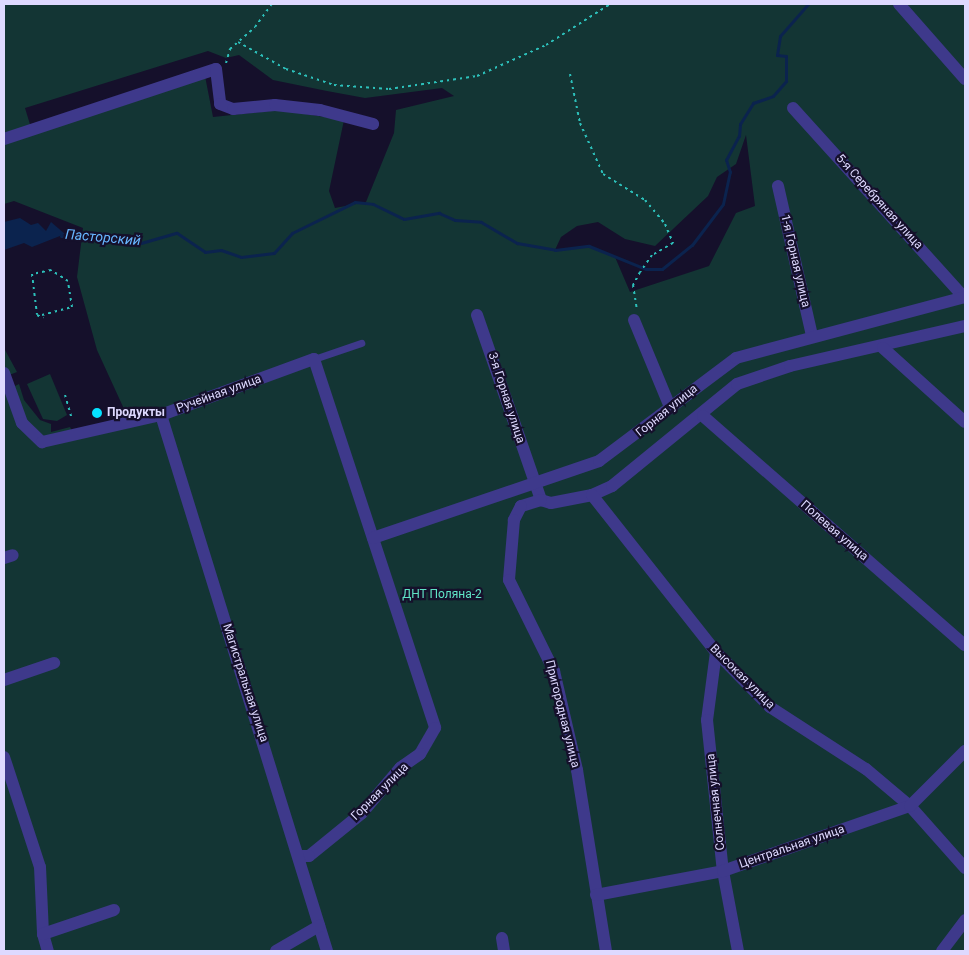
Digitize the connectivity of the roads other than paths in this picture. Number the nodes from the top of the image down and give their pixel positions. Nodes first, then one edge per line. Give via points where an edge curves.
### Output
1 (899, 4) edge
2 (965, 79) edge
3 (793, 108) dead end
4 (373, 124) dead end
5 (4, 139) edge
6 (778, 186) dead end
7 (965, 297) edge
8 (477, 315) dead end
9 (634, 320) road end
10 (965, 326) edge
11 (812, 336) junction
12 (361, 344) dead end
13 (883, 348) junction
14 (314, 359) junction
15 (4, 373) edge
16 (670, 407) junction
17 (161, 415) junction
18 (703, 416) junction
19 (965, 422) edge
20 (534, 482) junction
21 (592, 495) junction
22 (541, 500) junction
23 (373, 538) junction
24 (965, 645) edge
25 (716, 652) junction
26 (54, 663) dead end
27 (4, 680) edge
28 (965, 751) edge
29 (4, 758) edge
30 (910, 806) junction
31 (300, 856) junction
32 (965, 868) edge
33 (723, 871) junction
34 (596, 895) junction
35 (114, 910) dead end
36 (965, 920) edge
37 (319, 926) junction
38 (43, 934) junction
39 (502, 938) dead end
40 (48, 951) edge
41 (276, 951) edge
42 (327, 951) edge
43 (504, 951) edge
44 (606, 951) edge
45 (738, 951) edge
46 (942, 951) edge

1 - 2 street
3 - 7 street, 5-я Серебряная улица
4 - 5 street via 320,110 275,105 233,109 220,104 216,69
6 - 11 street, 1-я Горная улица
7 - 11 street, Горная улица
8 - 20 street, 3-я Горная улица
9 - 16 street
10 - 13 street
11 - 16 street, Горная улица via 736,358
12 - 14 lane
13 - 18 street via 790,366 737,384
13 - 19 street
14 - 17 street, Ручейная улица
14 - 23 street, Горная улица
15 - 17 street, Ручейная улица via 26,431 42,442
16 - 20 street, Горная улица via 599,462
17 - 31 street, Магистральная улица
18 - 21 street via 630,473
18 - 24 street, Полевая улица
20 - 22 street, 3-я Горная улица
20 - 23 street, Горная улица
21 - 22 street via 551,503
21 - 25 street, Высокая улица
22 - 34 street, Пригородная улица via 521,506 514,520 509,580 554,671 577,770
23 - 31 street, Горная улица via 435,728 420,754 400,768 362,812 309,856
25 - 30 street, Высокая улица via 770,707 866,769
25 - 33 street, Солнечная улица via 707,720
26 - 27 street
28 - 30 street, Центральная улица
29 - 38 street via 40,867
30 - 32 street, Высокая улица
30 - 33 street, Центральная улица
31 - 37 street, Магистральная улица
33 - 34 street, Центральная улица
33 - 45 street, Солнечная улица
34 - 44 street, Пригородная улица
35 - 38 street
36 - 46 street
37 - 41 street
37 - 42 street, Магистральная улица
38 - 40 street
39 - 43 street

